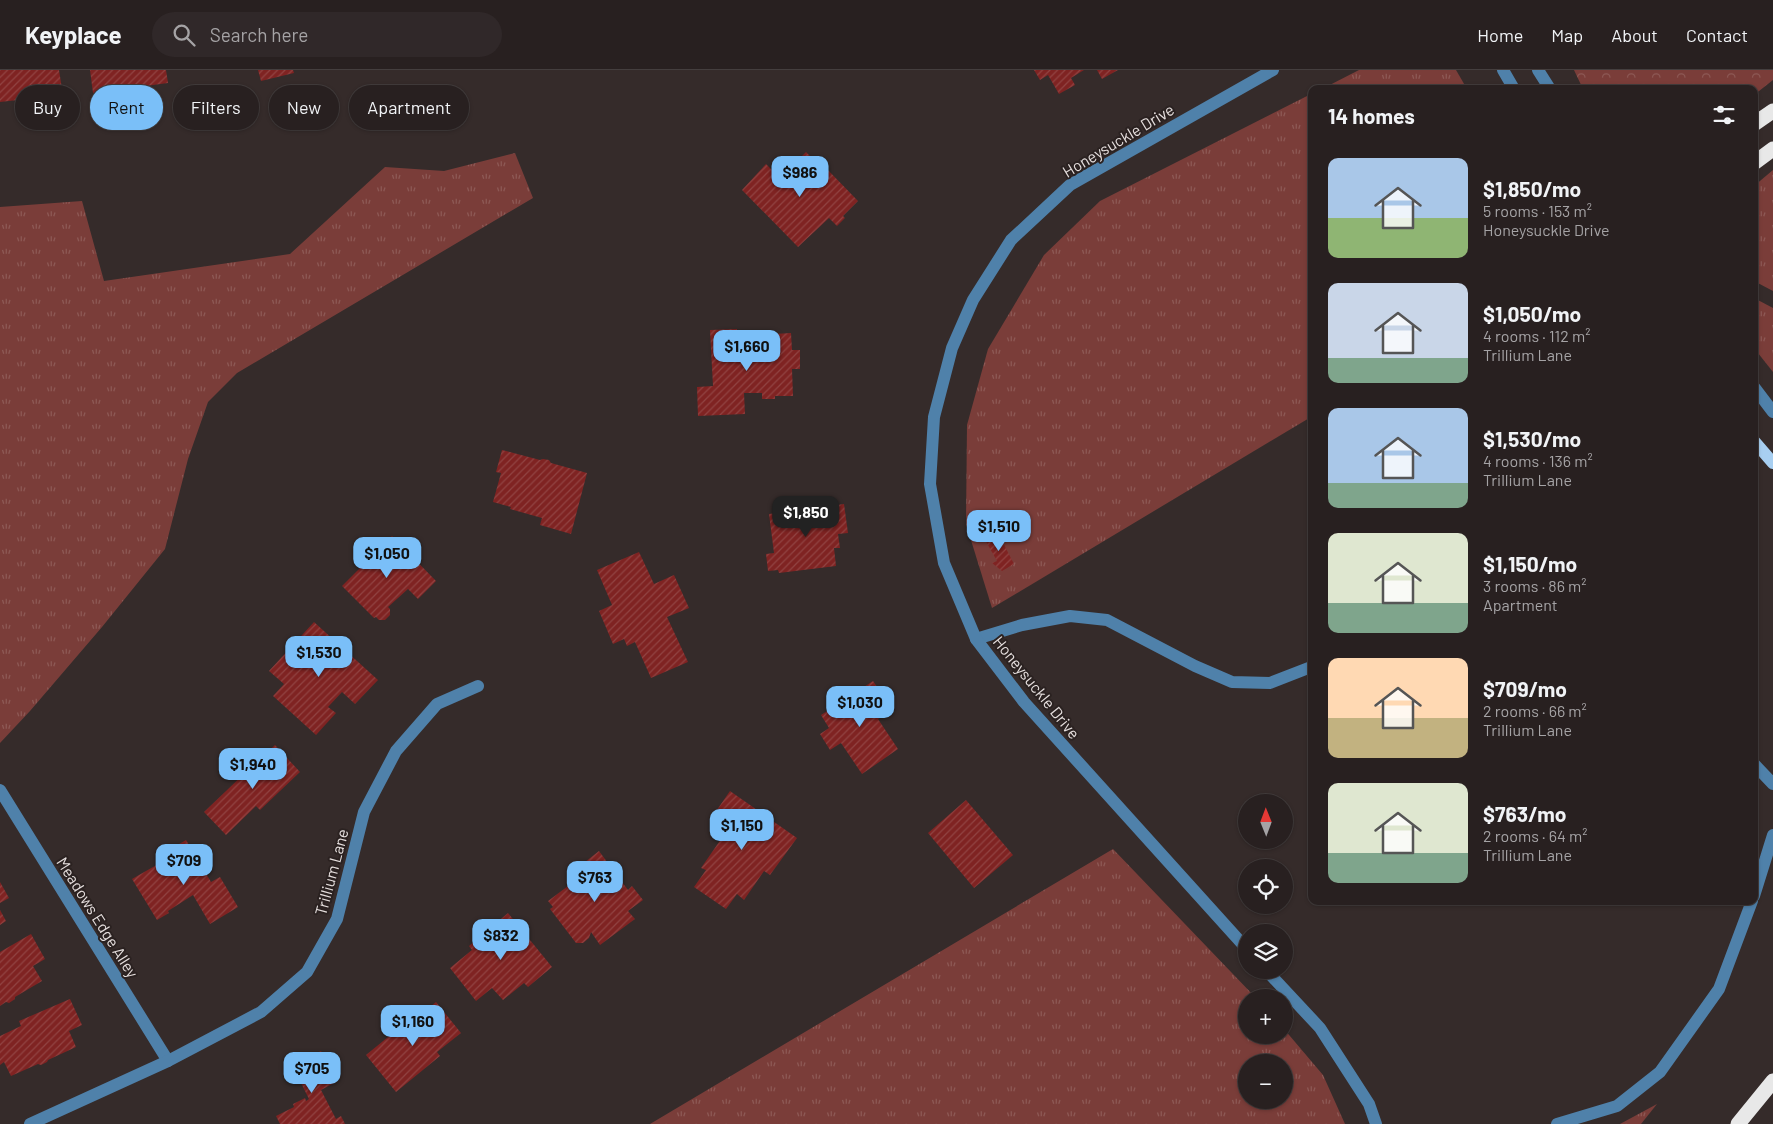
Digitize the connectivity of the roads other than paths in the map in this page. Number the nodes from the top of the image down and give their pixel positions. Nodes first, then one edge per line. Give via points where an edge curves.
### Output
1 (1273, 70) edge
2 (1503, 70) edge
3 (1538, 70) edge
4 (1512, 85) edge
5 (1547, 85) edge
6 (1773, 111) edge
7 (1758, 121) edge
8 (1773, 149) edge
9 (1758, 160) edge
10 (1758, 392) edge
11 (1773, 412) edge
12 (1758, 446) edge
13 (1773, 463) edge
14 (976, 639) junction
15 (1308, 668) edge
16 (478, 686) dead end
17 (1758, 768) edge
18 (1773, 784) edge
19 (0, 790) edge
20 (1773, 835) edge
21 (1758, 883) edge
22 (1750, 905) edge
23 (1238, 939) edge
24 (1274, 979) edge
25 (168, 1061) junction
26 (1773, 1081) edge
27 (30, 1124) edge
28 (1376, 1124) edge
29 (1557, 1124) edge
30 (1738, 1124) edge

1 - 14 street, Honeysuckle Drive via 1070,185 1011,240 973,300 952,348 934,417 930,484 944,563
2 - 4 street
3 - 5 street
6 - 7 highway
8 - 9 highway
10 - 11 street
12 - 13 main road
14 - 15 street via 1022,625 1070,616 1107,620 1232,682 1270,683
14 - 23 street, Honeysuckle Drive via 1024,702
16 - 25 street, Trillium Lane via 437,704 396,752 364,812 337,919 306,972 261,1012
17 - 18 street
19 - 25 street, Meadows Edge Alley
20 - 21 street
22 - 29 street via 1719,989 1660,1072 1617,1106
24 - 28 street via 1320,1028 1369,1104
25 - 27 street, Trillium Lane
26 - 30 highway

